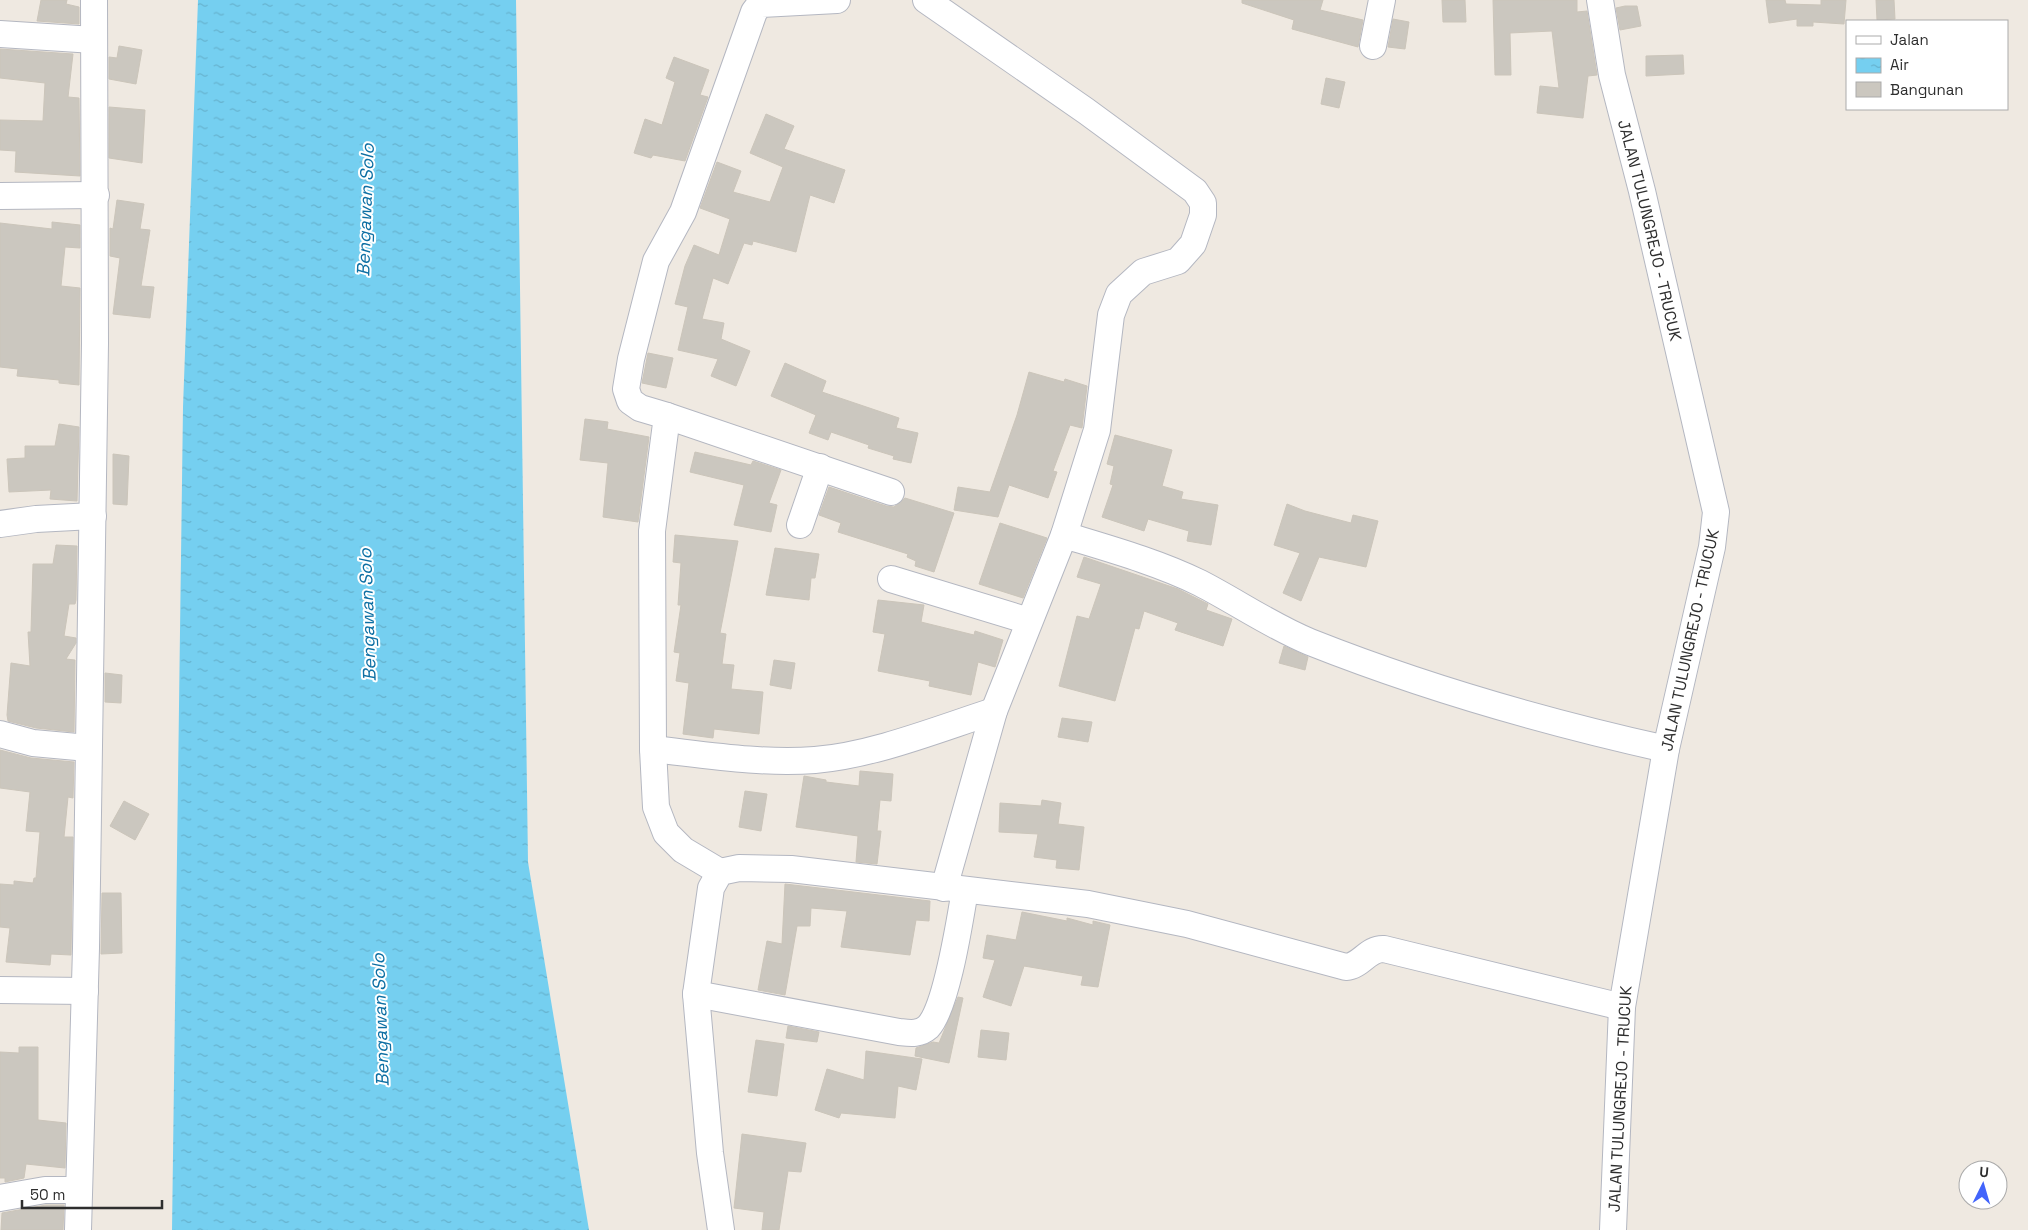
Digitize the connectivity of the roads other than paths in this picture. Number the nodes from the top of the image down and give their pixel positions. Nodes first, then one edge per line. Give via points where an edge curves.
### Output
1 (94, 0) edge
2 (837, 0) edge
3 (926, 0) edge
4 (1382, 0) edge
5 (1600, 0) edge
6 (0, 34) edge
7 (94, 40) junction
8 (1373, 46) dead end
9 (96, 195) junction
10 (0, 196) edge
11 (667, 416) junction
12 (820, 467) junction
13 (891, 492) dead end
14 (92, 516) junction
15 (0, 524) edge
16 (800, 525) dead end
17 (1064, 535) junction
18 (890, 579) dead end
19 (1029, 622) junction
20 (994, 712) junction
21 (0, 734) edge
22 (88, 748) junction
23 (653, 749) junction
24 (1666, 749) junction
25 (720, 872) junction
26 (954, 889) junction
27 (0, 990) edge
28 (85, 991) junction
29 (696, 994) junction
30 (1622, 1007) junction
31 (79, 1190) junction
32 (0, 1198) edge
33 (78, 1230) edge
34 (721, 1230) edge
35 (1613, 1230) edge

1 - 7 street
2 - 11 street via 760,4 749,24 683,212 656,261 630,359 626,389 630,400 640,408
3 - 17 street via 1195,191 1203,203 1200,230 1178,261 1143,272 1119,294 1111,315 1097,430
4 - 8 street
5 - 24 street, JALAN TULUNGREJO - TRUCUK via 1612,76 1716,512 1712,547
6 - 7 street
7 - 9 street
9 - 10 street
9 - 14 street
11 - 12 street
11 - 23 street via 652,531
12 - 13 street
12 - 16 street
14 - 15 street
14 - 22 street
17 - 19 street
17 - 24 street via 1156,564 1200,583 1270,624 1310,642 1425,683 1542,719
18 - 19 street
19 - 20 street
20 - 23 street via 875,750 816,760 771,761
20 - 26 street
21 - 22 street via 33,743
22 - 28 street
23 - 25 street via 656,807 666,833 683,850
24 - 30 street, JALAN TULUNGREJO - TRUCUK
25 - 26 street via 738,868 771,868
25 - 29 street via 711,888
26 - 29 street via 954,950 932,1020 922,1031 914,1034 899,1032
26 - 30 street via 1133,911 1346,967 1371,951 1384,949
27 - 28 street
28 - 31 street
29 - 34 street via 710,1153
30 - 35 street, JALAN TULUNGREJO - TRUCUK
31 - 32 street via 45,1190
31 - 33 street

